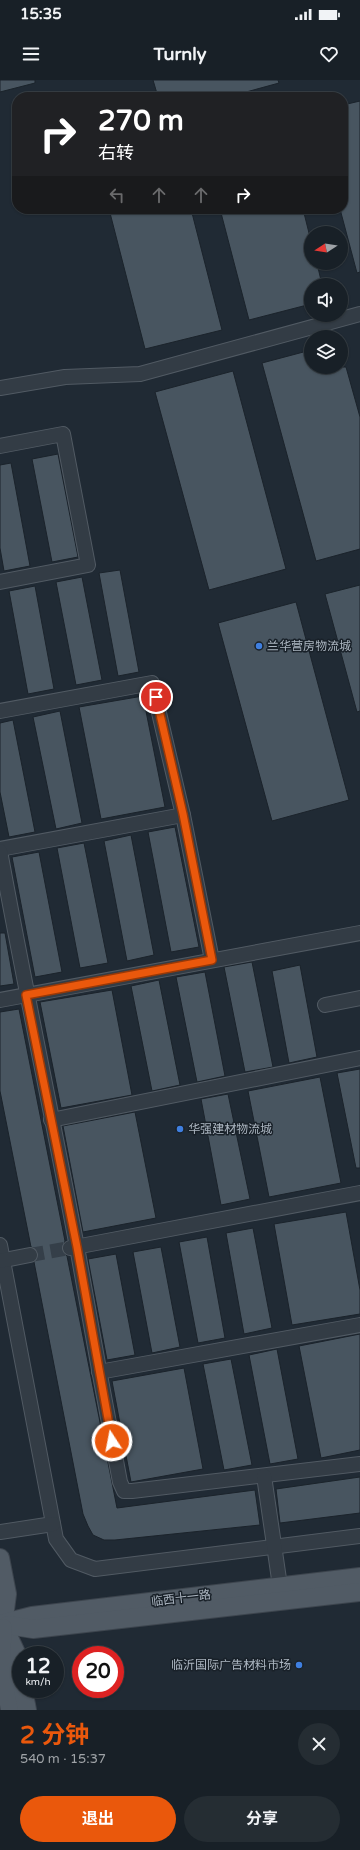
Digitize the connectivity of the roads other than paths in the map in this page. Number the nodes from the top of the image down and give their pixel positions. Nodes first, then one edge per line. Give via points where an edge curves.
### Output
1 (360, 314) edge
2 (0, 388) edge
3 (0, 446) edge
4 (0, 582) edge
5 (0, 711) edge
6 (183, 814) junction
7 (0, 850) edge
8 (360, 933) edge
9 (212, 960) junction
10 (26, 995) junction
11 (360, 998) edge
12 (0, 1000) edge
13 (325, 1005) dead end
14 (360, 1058) edge
15 (52, 1120) junction
16 (360, 1193) edge
17 (0, 1245) edge
18 (73, 1247) junction
19 (30, 1256) tunnel mouth
20 (1, 1261) edge
21 (360, 1325) edge
22 (99, 1372) junction
23 (360, 1464) edge
24 (264, 1476) junction
25 (53, 1524) junction
26 (0, 1532) edge
27 (360, 1536) edge
28 (274, 1547) junction
29 (0, 1558) edge
30 (360, 1577) edge
31 (360, 1585) edge
32 (280, 1589) junction
33 (360, 1592) edge
34 (1, 1623) edge
35 (12, 1646) edge
36 (25, 1698) edge
37 (10, 1710) edge
38 (27, 1710) edge

1 - 2 street via 140,374 65,377
3 - 4 street via 63,434 88,565
5 - 6 street via 152,683
6 - 7 street
6 - 9 street
7 - 10 street
8 - 9 street
9 - 10 street
10 - 12 street
10 - 15 street
11 - 13 street
14 - 15 street
15 - 18 street
16 - 18 street
17 - 20 street
18 - 22 street
19 - 20 street
20 - 25 street
21 - 22 street
22 - 24 street via 120,1482 124,1491
23 - 24 street
24 - 28 street
25 - 26 street
25 - 28 street via 56,1539 71,1560 95,1569
27 - 28 street
28 - 32 street
29 - 34 main road via 7,1594
30 - 32 main road, 临西十一路
31 - 32 main road, 临西十一路
32 - 34 main road, 临西十一路 via 32,1616
33 - 34 main road, 临西十一路 via 33,1629
34 - 35 main road
34 - 37 main road via 1,1658
36 - 38 main road

